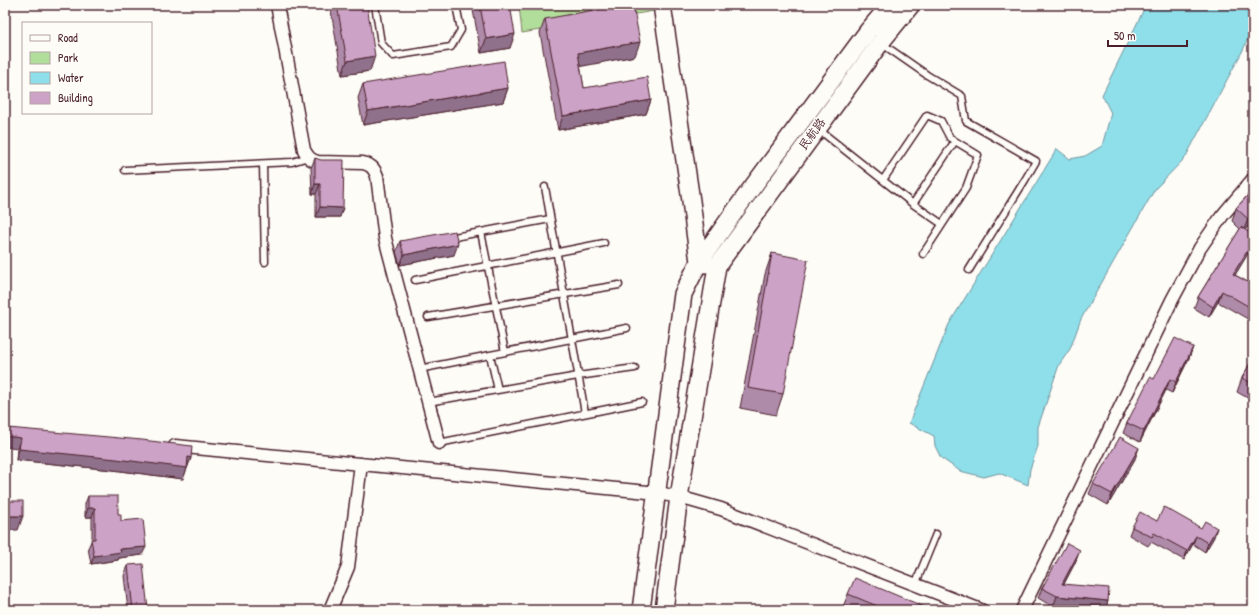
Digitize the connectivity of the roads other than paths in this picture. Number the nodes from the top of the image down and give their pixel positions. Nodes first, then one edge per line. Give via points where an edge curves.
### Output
1 (276, 5) edge
2 (375, 5) edge
3 (456, 5) edge
4 (662, 5) edge
5 (890, 5) edge
6 (911, 5) edge
7 (874, 36) junction
8 (817, 128) junction
9 (955, 141) junction
10 (308, 157) junction
11 (263, 164) junction
12 (125, 170) dead end
13 (883, 180) junction
14 (1253, 180) edge
15 (545, 187) dead end
16 (913, 204) junction
17 (550, 219) junction
18 (942, 224) junction
19 (481, 232) junction
20 (445, 238) edge
21 (604, 243) dead end
22 (556, 252) junction
23 (923, 254) dead end
24 (265, 262) dead end
25 (699, 262) junction
26 (488, 266) junction
27 (717, 266) junction
28 (969, 270) dead end
29 (415, 280) dead end
30 (619, 285) dead end
31 (564, 295) junction
32 (496, 306) junction
33 (428, 317) dead end
34 (627, 328) dead end
35 (572, 339) junction
36 (505, 352) junction
37 (490, 355) junction
38 (635, 368) dead end
39 (419, 369) junction
40 (578, 376) junction
41 (498, 390) junction
42 (428, 402) junction
43 (642, 402) dead end
44 (585, 414) junction
45 (439, 443) joint
46 (163, 445) edge
47 (361, 464) junction
48 (658, 493) junction
49 (679, 497) junction
50 (936, 534) dead end
51 (915, 585) junction
52 (330, 610) edge
53 (641, 610) edge
54 (664, 610) edge
55 (981, 610) edge
56 (1022, 610) edge

1 - 10 street via 304,150
2 - 3 lane via 381,43 393,56 451,47 462,30
4 - 25 main road
5 - 7 main road, 民航路
6 - 7 main road, 民航路
7 - 8 main road, 民航路
7 - 25 main road, 民航路 via 740,204
7 - 28 lane via 927,75 962,96 966,122 1036,161
8 - 13 lane
8 - 27 main road, 民航路
9 - 13 lane via 950,138 941,121 927,115
9 - 16 lane
9 - 18 lane via 978,155 966,188
10 - 11 lane via 292,162
10 - 39 street via 311,161 318,162 362,162 369,164 374,170 377,176 385,238
11 - 12 lane
11 - 24 lane
13 - 16 lane
14 - 56 street via 1222,216 1200,248 1179,287
15 - 17 lane
16 - 18 lane
17 - 19 lane
17 - 22 lane
18 - 23 lane
19 - 20 lane
19 - 26 lane
21 - 22 lane
22 - 26 lane
22 - 31 lane
25 - 27 main road
25 - 48 main road, 民航路 via 683,294
26 - 29 lane
26 - 32 lane
27 - 49 main road
30 - 31 lane
31 - 32 lane
31 - 35 lane
32 - 33 lane
32 - 36 lane
34 - 35 lane
35 - 36 lane
35 - 40 lane
36 - 37 lane
37 - 39 lane
37 - 41 lane
38 - 40 lane
39 - 42 street
40 - 41 lane
40 - 44 lane
41 - 42 lane
42 - 45 street
43 - 44 lane
44 - 45 lane
46 - 47 street
47 - 48 street
47 - 52 street via 348,567
48 - 49 street
48 - 53 main road, 民航路
49 - 51 street via 721,509
49 - 54 main road
50 - 51 lane
51 - 55 street

